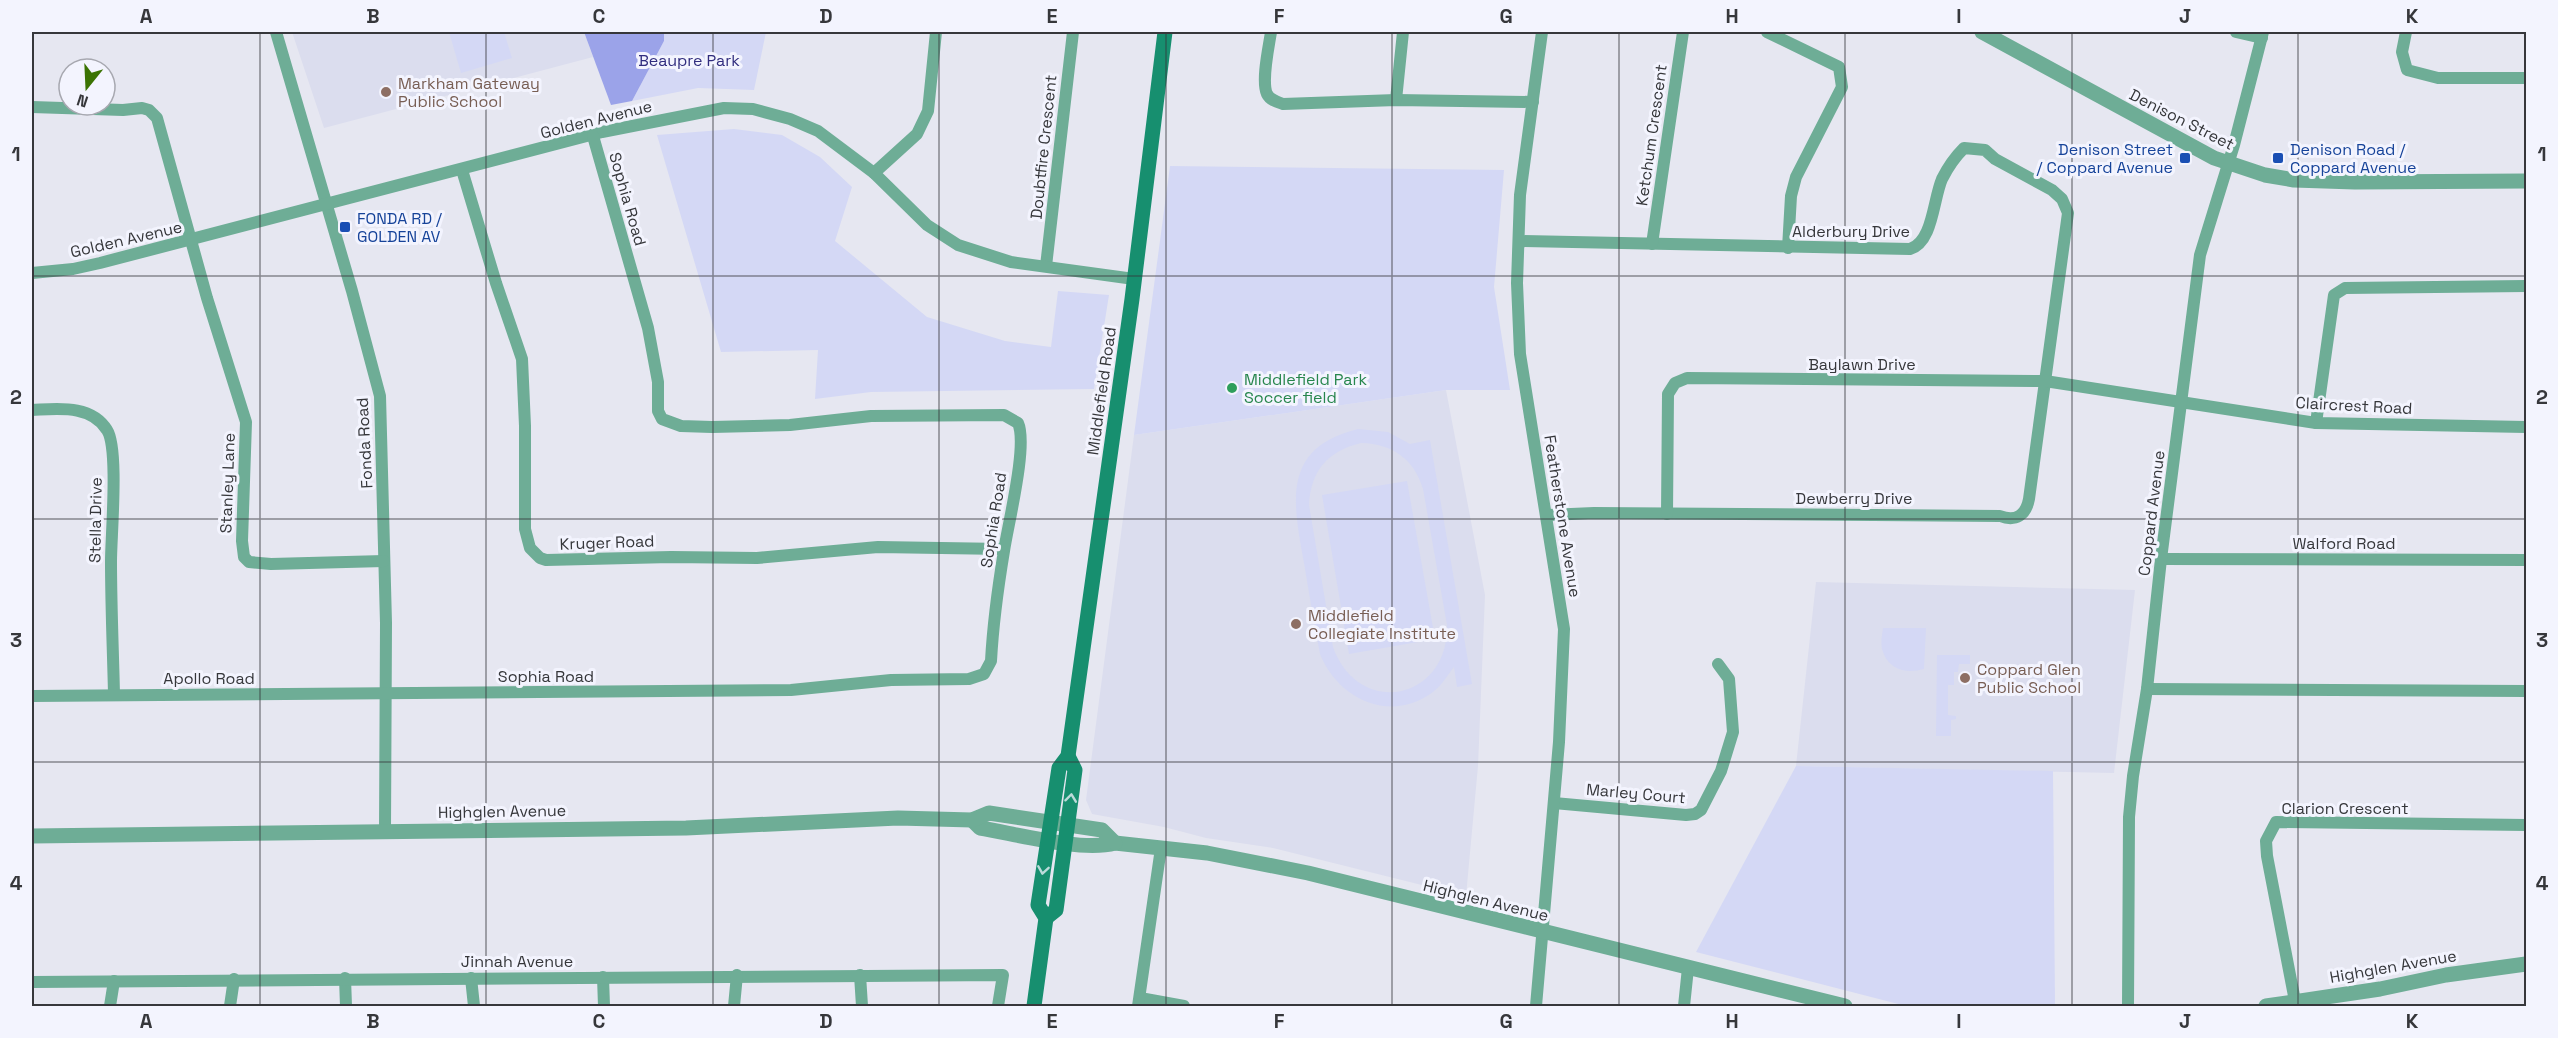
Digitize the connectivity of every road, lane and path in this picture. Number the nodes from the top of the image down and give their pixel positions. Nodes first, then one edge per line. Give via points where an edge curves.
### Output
1 (276, 32) edge
2 (936, 32) edge
3 (1074, 32) edge
4 (1165, 32) edge
5 (1271, 32) edge
6 (1403, 32) edge
7 (1542, 32) edge
8 (1683, 32) edge
9 (1767, 32) edge
10 (1982, 32) edge
11 (2236, 32) edge
12 (2406, 32) edge
13 (2262, 35) edge
14 (2526, 78) edge
15 (1396, 100) junction
16 (1533, 102) junction
17 (32, 107) edge
18 (592, 136) junction
19 (2228, 163) junction
20 (462, 170) junction
21 (874, 173) junction
22 (2526, 181) edge
23 (326, 206) junction
24 (192, 240) junction
25 (1518, 241) junction
26 (1652, 244) junction
27 (1788, 248) junction
28 (1046, 266) junction
29 (32, 273) edge
30 (1134, 279) junction
31 (2526, 286) edge
32 (2045, 381) junction
33 (2182, 402) junction
34 (32, 410) edge
35 (2316, 423) junction
36 (2526, 427) edge
37 (1667, 514) junction
38 (1548, 515) junction
39 (1004, 549) junction
40 (2161, 559) junction
41 (2526, 560) edge
42 (384, 561) junction
43 (1718, 664) dead end
44 (2147, 689) junction
45 (2526, 691) edge
46 (385, 692) junction
47 (114, 694) junction
48 (32, 696) edge
49 (1068, 756) junction
50 (1554, 803) junction
51 (972, 820) junction
52 (1052, 821) junction
53 (1068, 824) junction
54 (2526, 825) edge
55 (385, 831) junction
56 (32, 836) edge
57 (1048, 840) junction
58 (1065, 843) junction
59 (1115, 843) junction
60 (1161, 848) junction
61 (1046, 918) junction
62 (1541, 932) junction
63 (2526, 964) edge
64 (1688, 968) junction
65 (737, 975) junction
66 (860, 975) junction
67 (603, 977) junction
68 (345, 978) junction
69 (471, 978) junction
70 (234, 979) junction
71 (114, 981) junction
72 (32, 982) edge
73 (2295, 1001) junction
74 (1139, 1002) edge
75 (110, 1006) edge
76 (230, 1006) edge
77 (346, 1006) edge
78 (474, 1006) edge
79 (604, 1006) edge
80 (734, 1006) edge
81 (862, 1006) edge
82 (998, 1006) edge
83 (1034, 1006) edge
84 (1184, 1006) edge
85 (1536, 1006) edge
86 (1684, 1006) edge
87 (1845, 1006) edge
88 (2128, 1006) edge
89 (2266, 1006) edge

1 - 23 street, Fonda Road
2 - 21 street via 928,111 917,134
3 - 28 street, Doubtfire Crescent
4 - 30 main road, Middlefield Road
5 - 15 street via 1265,82 1266,93 1277,102
6 - 15 street
7 - 16 street, Featherstone Avenue
8 - 26 street, Ketchum Crescent
9 - 27 street via 1839,67 1842,87 1796,177
10 - 19 street, Denison Street via 2144,122
11 - 13 street
12 - 14 street via 2402,52 2407,70 2438,78
13 - 19 street, Coppard Avenue
15 - 16 street
16 - 25 street, Featherstone Avenue
17 - 24 street via 149,110 157,118
18 - 20 street, Golden Avenue
18 - 21 street, Golden Avenue via 701,111 753,109 790,118 818,132
18 - 39 street, Sophia Road via 648,328 662,419 681,426 712,426 790,425 871,416 1011,417 1020,427 1020,444
19 - 22 street, Denison Street via 2265,176 2294,180
19 - 33 street, Coppard Avenue via 2200,255
20 - 23 street, Golden Avenue
20 - 39 street, Kruger Road via 522,359 525,529 530,548 540,558 757,558 878,547
21 - 28 street, Golden Avenue via 927,225 958,245 1011,262
23 - 24 street, Golden Avenue
23 - 42 street, Fonda Road via 380,396
24 - 29 street, Golden Avenue via 73,269
24 - 42 street, Stanley Lane via 246,422 244,557 249,562 271,564
25 - 26 street, Alderbury Drive
25 - 38 street, Featherstone Avenue via 1520,354
26 - 27 street, Alderbury Drive
27 - 32 street, Alderbury Drive via 1917,247 1926,235 1942,180 1953,159 1964,148 1985,150 2052,190 2067,206
28 - 30 street, Golden Avenue
30 - 49 main road, Middlefield Road
31 - 35 street via 2345,288 2334,295
32 - 33 street, Baylawn Drive
32 - 37 street, Dewberry Drive via 2027,510 2020,516 2009,519
32 - 37 street, Baylawn Drive via 1687,378 1675,383 1668,394
33 - 35 street, Claircrest Road
33 - 40 street, Coppard Avenue
34 - 47 street, Stella Drive via 74,409 94,418 109,432
35 - 36 street, Claircrest Road
37 - 38 street, Dewberry Drive
38 - 50 street, Featherstone Avenue via 1564,629
39 - 46 street, Sophia Road via 991,661 984,674 976,678 891,680 780,690
40 - 41 street, Walford Road
40 - 44 street, Coppard Avenue
42 - 46 street, Fonda Road
43 - 50 street, Marley Court via 1729,679 1733,732 1721,771 1701,810 1686,815
44 - 45 street
44 - 88 street, Coppard Avenue via 2128,817
46 - 47 street, Apollo Road
46 - 55 street, Fonda Road
47 - 48 street, Apollo Road
49 - 52 main road, Middlefield Road via 1059,768
53 -> 49 main road, Middlefield Road via 1075,770
50 - 62 street, Featherstone Avenue
51 - 52 street, Highglen Avenue via 989,813
51 - 55 street, Highglen Avenue via 898,818 686,828
51 - 57 street, Highglen Avenue via 980,828
52 - 53 street, Highglen Avenue
52 - 57 main road, Middlefield Road
53 - 58 main road, Middlefield Road
53 - 59 street, Highglen Avenue via 1102,830
54 - 73 street, Clarion Crescent via 2276,822 2266,841 2267,856
55 - 56 street, Highglen Avenue
57 - 58 street, Highglen Avenue
57 -> 61 main road, Middlefield Road via 1038,905
58 - 59 street, Highglen Avenue via 1101,847
58 - 61 main road, Middlefield Road via 1056,910
59 - 60 street, Highglen Avenue
60 - 62 street, Highglen Avenue via 1308,873
60 - 74 street
61 - 83 main road, Middlefield Road
62 - 64 street, Highglen Avenue
62 - 85 street, Featherstone Avenue
63 - 73 street, Highglen Avenue
64 - 86 street
64 - 87 street, Highglen Avenue
65 - 66 street, Jinnah Avenue
65 - 67 street, Jinnah Avenue
65 - 80 street
66 - 81 street
66 - 82 street, Jinnah Avenue via 1003,975
67 - 69 street, Jinnah Avenue
67 - 79 street
68 - 69 street, Jinnah Avenue
68 - 70 street, Jinnah Avenue
68 - 77 street
69 - 78 street
70 - 71 street, Jinnah Avenue
70 - 76 street
71 - 72 street, Jinnah Avenue
71 - 75 street
73 - 89 street, Highglen Avenue
74 - 84 street

